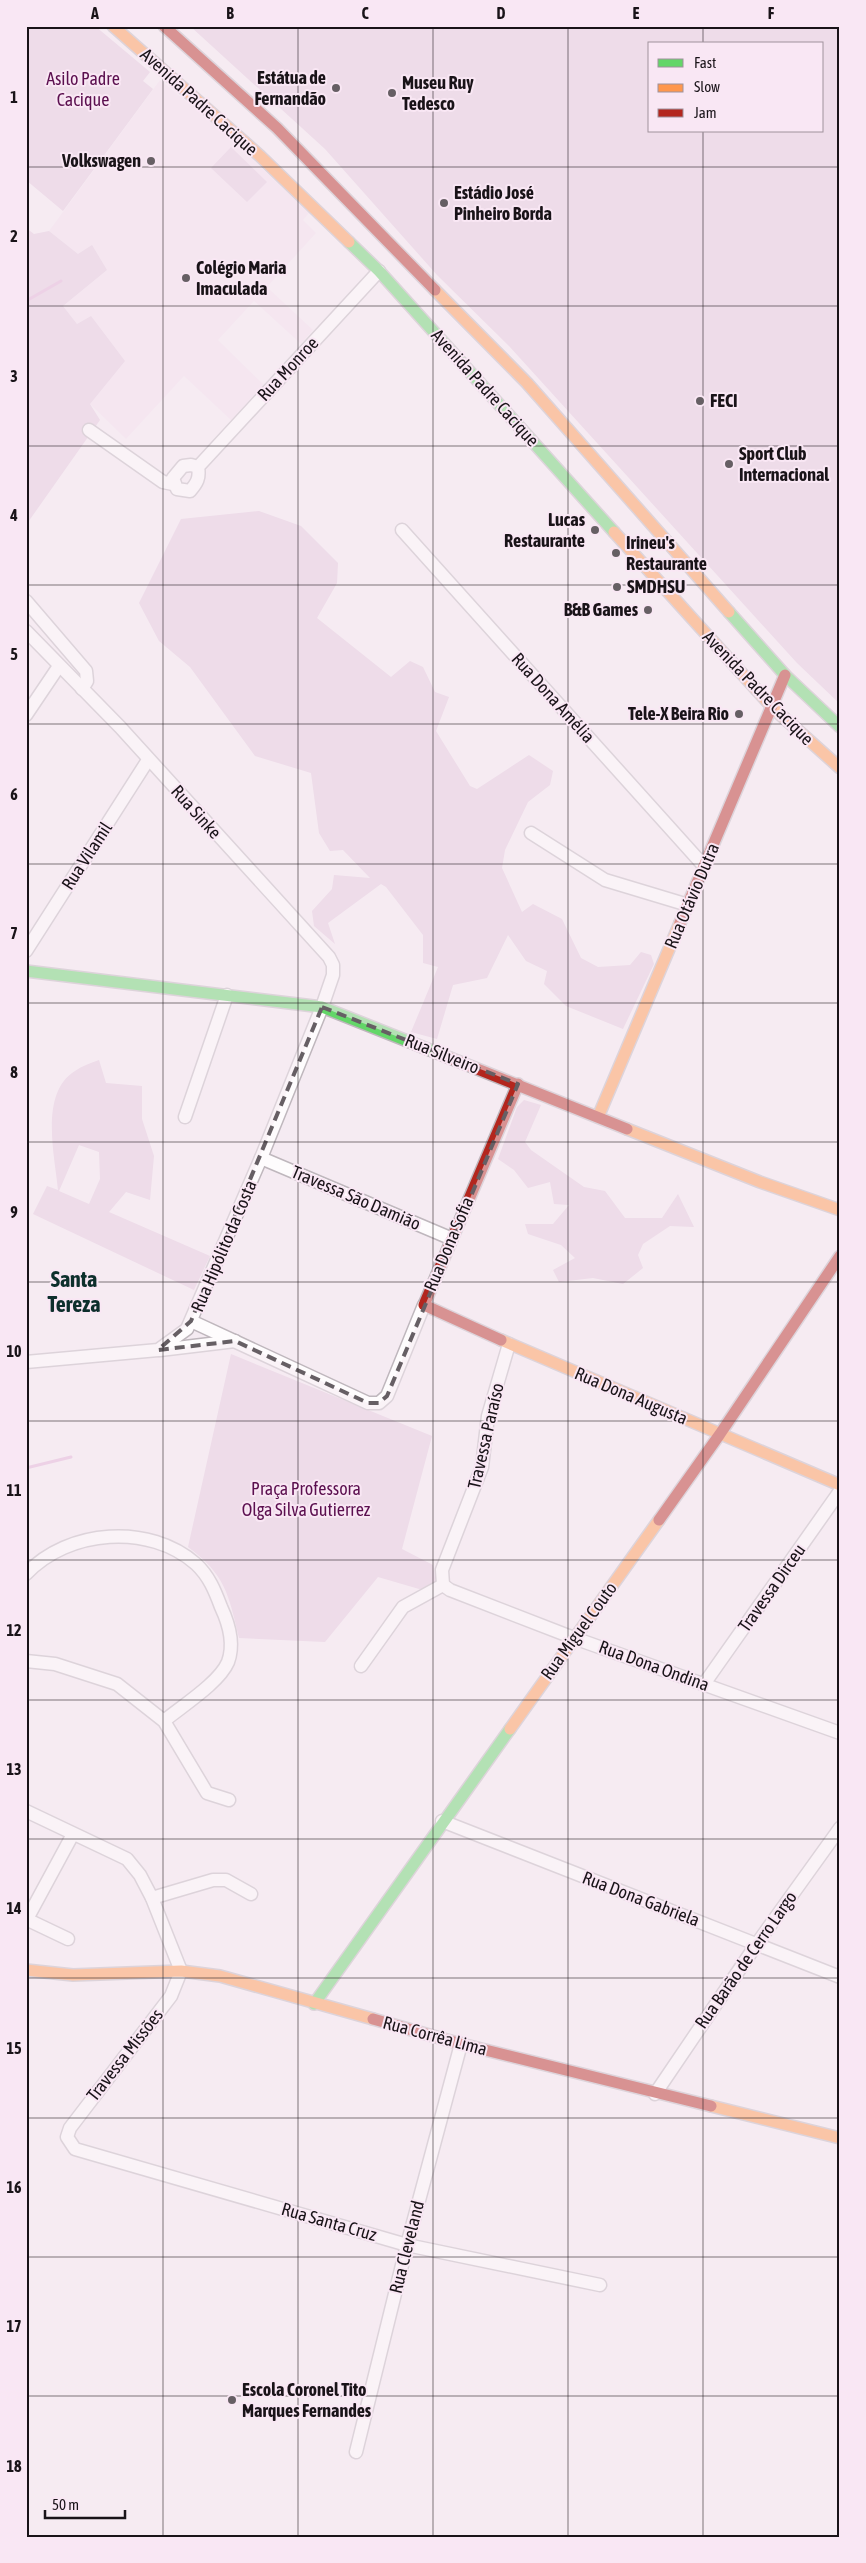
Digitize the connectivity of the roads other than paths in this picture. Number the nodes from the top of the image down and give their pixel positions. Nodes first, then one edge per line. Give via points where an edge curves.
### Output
1 (112, 26) edge
2 (164, 26) edge
3 (379, 271) junction
4 (89, 430) dead end
5 (198, 467) junction
6 (173, 484) junction
7 (402, 530) dead end
8 (26, 601) edge
9 (26, 631) edge
10 (59, 666) junction
11 (785, 675) junction
12 (82, 689) junction
13 (772, 708) junction
14 (26, 715) edge
15 (840, 726) edge
16 (148, 760) junction
17 (840, 768) edge
18 (532, 833) dead end
19 (704, 866) junction
20 (688, 905) junction
21 (26, 951) edge
22 (26, 971) edge
23 (227, 995) junction
24 (322, 1007) junction
25 (518, 1084) junction
26 (186, 1117) dead end
27 (598, 1117) junction
28 (261, 1158) junction
29 (840, 1210) edge
30 (450, 1238) junction
31 (840, 1256) edge
32 (424, 1304) junction
33 (191, 1321) junction
34 (234, 1342) junction
35 (509, 1344) junction
36 (158, 1350) junction
37 (26, 1362) edge
38 (720, 1434) junction
39 (840, 1485) edge
40 (840, 1491) edge
41 (26, 1574) edge
42 (443, 1584) junction
43 (574, 1638) junction
44 (26, 1661) edge
45 (361, 1666) dead end
46 (704, 1684) junction
47 (164, 1721) junction
48 (840, 1733) edge
49 (229, 1800) dead end
50 (26, 1811) edge
51 (442, 1821) junction
52 (840, 1828) edge
53 (73, 1834) junction
54 (251, 1894) dead end
55 (152, 1898) junction
56 (26, 1919) edge
57 (68, 1939) dead end
58 (756, 1945) junction
59 (26, 1970) edge
60 (181, 1972) junction
61 (840, 1977) edge
62 (314, 2004) junction
63 (461, 2044) junction
64 (654, 2094) junction
65 (67, 2138) joint
66 (840, 2138) edge
67 (406, 2245) junction
68 (600, 2286) dead end
69 (356, 2452) dead end

1 - 3 street, Avenida Padre Cacique via 260,156
2 - 11 street, Avenida Padre Cacique via 243,95 527,383
3 - 5 street, Rua Monroe
3 - 13 street, Avenida Padre Cacique
4 - 6 street via 163,482
5 - 6 street via 183,466 173,478
5 - 6 street, Rua Monroe via 198,478 190,490 182,491
7 - 19 street, Rua Dona Amélia
8 - 12 street via 86,671 87,681
9 - 10 street, Rua Sinke
10 - 12 street, Rua Sinke
10 - 14 street
11 - 13 street, Rua Otávio Dutra
11 - 15 street, Avenida Padre Cacique
12 - 16 street, Rua Sinke
13 - 17 street, Avenida Padre Cacique
13 - 19 street, Rua Otávio Dutra
16 - 21 street, Rua Vilamil
16 - 24 street, Rua Sinke via 329,957 333,975
18 - 20 street via 605,880
19 - 20 street, Rua Otávio Dutra
20 - 27 street, Rua Otávio Dutra
22 - 23 street, Rua Silveiro
23 - 24 street, Rua Silveiro
23 - 26 street
24 - 25 street, Rua Silveiro
24 - 28 street, Rua Hipólito da Costa
25 - 27 street, Rua Silveiro
25 - 30 street, Rua Dona Sofia
27 - 29 street, Rua Silveiro via 760,1182
28 - 30 street, Travessa São Damião
28 - 33 street, Rua Hipólito da Costa
30 - 32 street, Rua Dona Sofia
31 - 38 street, Rua Miguel Couto
32 - 34 street, Rua Dona Sofia via 387,1396 379,1403 368,1402
32 - 35 street, Rua Dona Augusta
33 - 34 street
33 - 36 street, Rua Hipólito da Costa via 178,1337
34 - 36 street
35 - 38 street, Rua Dona Augusta
35 - 42 street, Travessa Paraíso via 488,1416 482,1468 442,1570
36 - 37 street, Rua Hipólito da Costa
38 - 39 street, Rua Dona Augusta
38 - 43 street, Rua Miguel Couto
40 - 46 street, Travessa Dirceu
41 - 47 street via 34,1565 59,1551 82,1541 108,1537 134,1536 154,1541 196,1564 211,1581 228,1623 232,1640 228,1662 213,1682
42 - 43 street, Rua Dona Ondina via 450,1590
42 - 45 street via 403,1607
43 - 46 street, Rua Dona Ondina
43 - 51 street, Rua Miguel Couto
44 - 47 street via 56,1664 116,1684
46 - 48 street, Rua Dona Ondina
47 - 49 street via 207,1793
50 - 53 street
51 - 58 street, Rua Dona Gabriela
51 - 62 street, Rua Miguel Couto
52 - 58 street, Rua Barão de Cerro Largo
53 - 55 street via 126,1859 140,1875
53 - 56 street
54 - 55 street via 226,1880 213,1880
55 - 60 street
56 - 57 street
58 - 61 street, Rua Dona Gabriela
58 - 64 street, Rua Barão de Cerro Largo
59 - 60 street, Rua Corrêa Lima via 73,1975
60 - 62 street, Rua Corrêa Lima via 220,1976
60 - 65 street, Travessa Missões via 171,1996 70,2128
62 - 63 street, Rua Corrêa Lima
63 - 64 street, Rua Corrêa Lima
63 - 67 street, Rua Cleveland
64 - 66 street, Rua Corrêa Lima
65 - 67 street, Rua Santa Cruz via 74,2149
67 - 68 street, Rua Santa Cruz
67 - 69 street, Rua Cleveland

